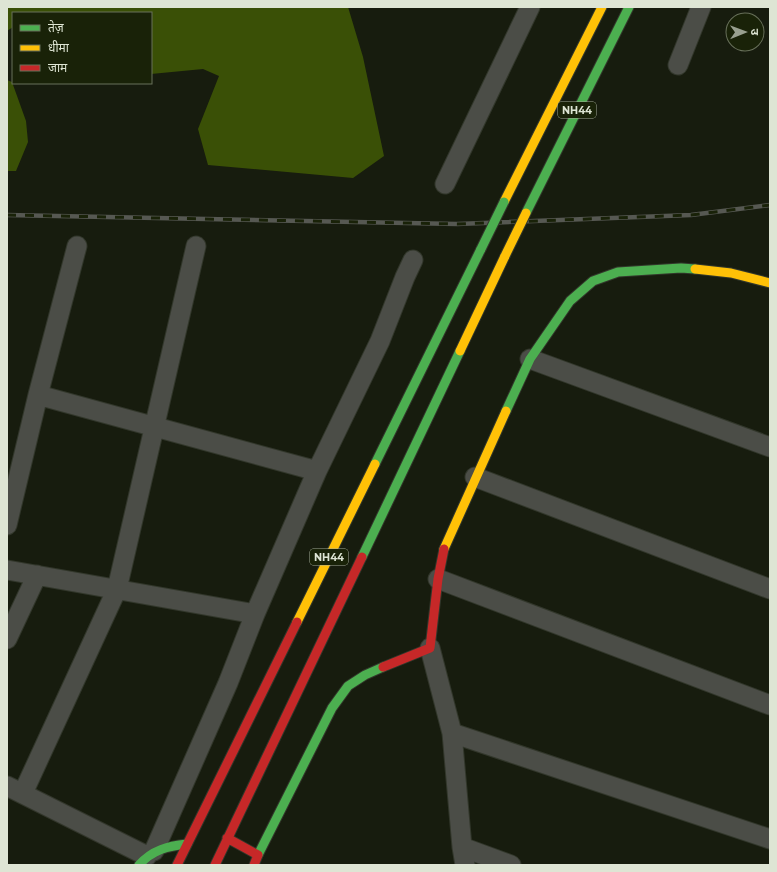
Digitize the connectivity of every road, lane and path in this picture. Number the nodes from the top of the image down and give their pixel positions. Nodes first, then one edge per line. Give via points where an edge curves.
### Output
1 (602, 7) edge
2 (628, 7) edge
3 (701, 7) edge
4 (524, 9) edge
5 (678, 65) dead end
6 (444, 184) dead end
7 (77, 246) dead end
8 (196, 246) dead end
9 (413, 260) dead end
10 (770, 283) edge
11 (530, 359) junction
12 (38, 395) junction
13 (156, 426) junction
14 (770, 448) edge
15 (317, 471) junction
16 (474, 477) junction
17 (7, 525) edge
18 (7, 570) edge
19 (36, 575) junction
20 (438, 579) junction
21 (117, 589) junction
22 (770, 589) edge
23 (255, 614) junction
24 (7, 639) edge
25 (430, 648) junction
26 (770, 705) edge
27 (452, 733) junction
28 (15, 789) edge
29 (227, 838) junction
30 (770, 840) edge
31 (187, 844) junction
32 (258, 855) junction
33 (464, 856) edge
34 (147, 857) edge
35 (177, 865) edge
36 (215, 865) edge
37 (254, 865) edge
38 (511, 865) edge

1 - 31 main road, NH44, bridge
2 - 29 main road, NH44, bridge via 505,256
3 - 5 street
4 - 6 street
7 - 12 street
8 - 13 street
9 - 15 street via 404,277 380,342
10 - 11 main road via 731,273 681,268 618,272 593,281 570,300
11 - 14 street
11 - 16 main road
12 - 13 street
12 - 17 street
13 - 15 street
13 - 21 street
15 - 23 street
16 - 20 main road via 444,548
16 - 22 street
18 - 19 street
19 - 21 street
19 - 24 street
20 - 25 main road
20 - 26 street
21 - 23 street
21 - 28 street
23 - 34 street via 228,683
25 - 27 street
25 - 32 main road via 365,675 348,686 332,708
27 - 30 street
27 - 33 street
28 - 34 street
29 - 32 main road
29 - 36 main road, NH44
31 - 34 main road via 171,846
31 - 35 main road, NH44
32 - 37 main road
33 - 38 street

